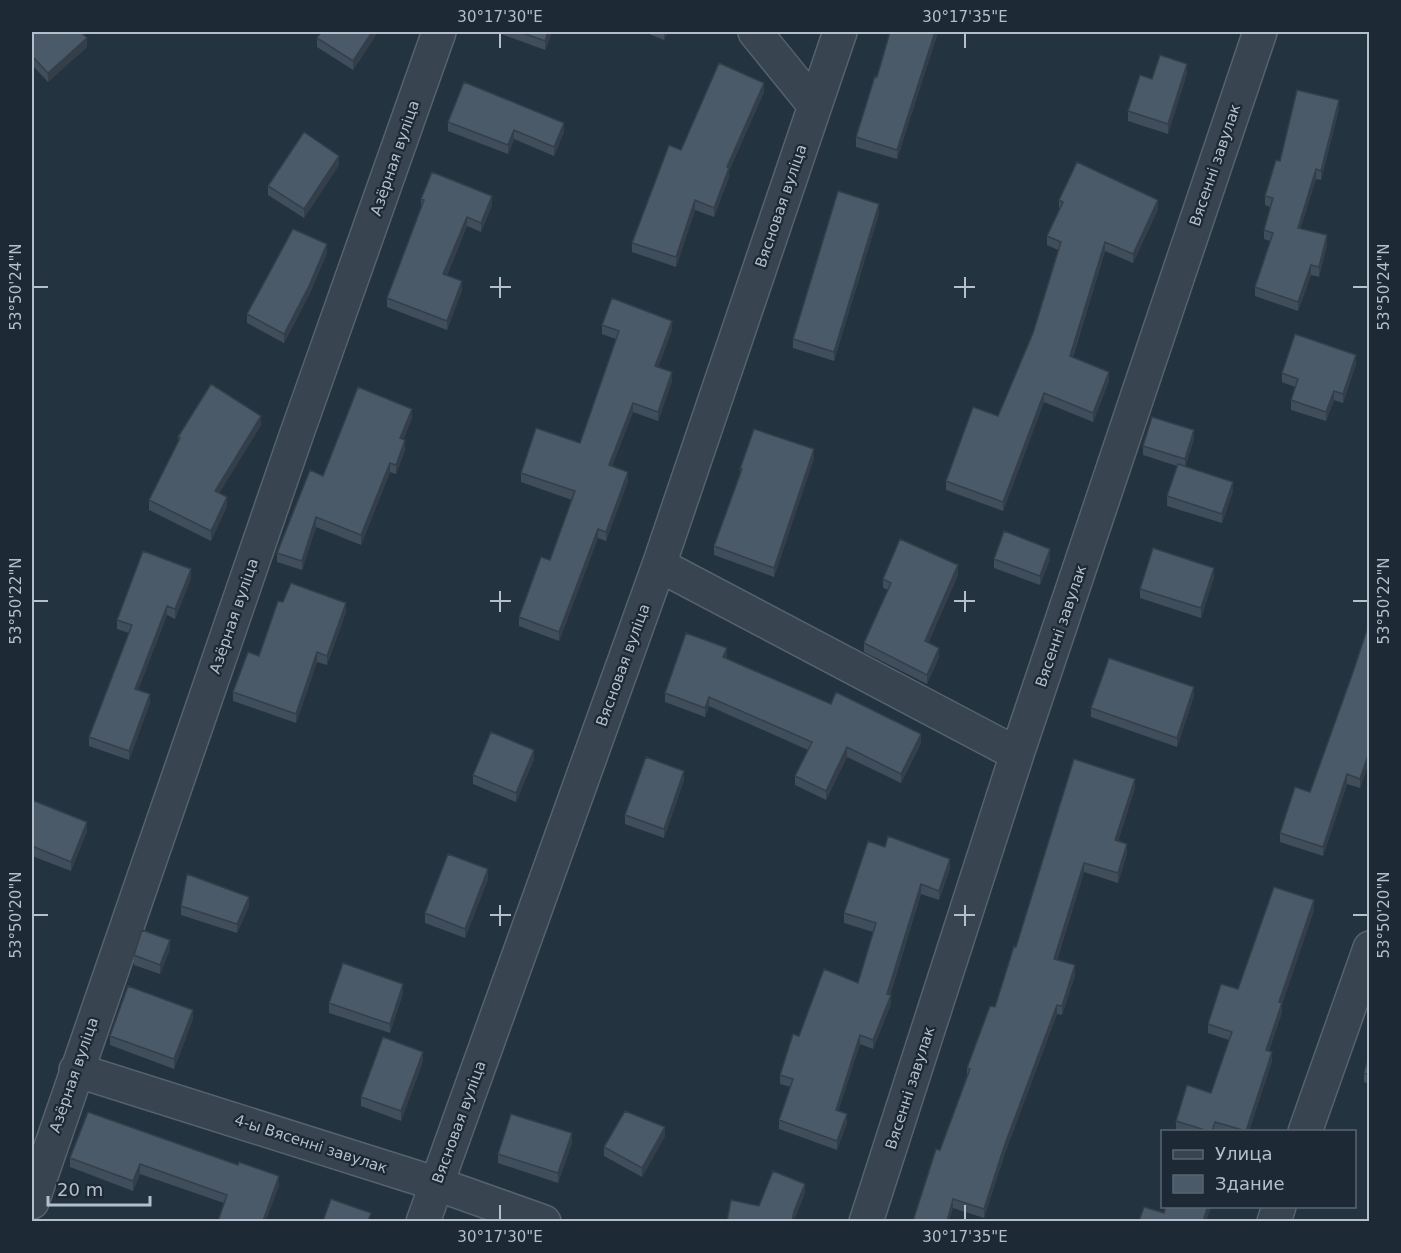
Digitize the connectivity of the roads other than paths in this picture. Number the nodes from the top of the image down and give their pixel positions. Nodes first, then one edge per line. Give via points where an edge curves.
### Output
1 (439, 32) edge
2 (755, 32) edge
3 (840, 32) edge
4 (1260, 32) edge
5 (815, 106) junction
6 (659, 565) junction
7 (1017, 754) junction
8 (1370, 948) edge
9 (76, 1070) junction
10 (1305, 1130) edge
11 (437, 1184) junction
12 (32, 1202) edge
13 (423, 1221) edge
14 (544, 1221) edge
15 (866, 1221) edge

1 - 9 street, Азёрная вуліца
2 - 5 street
3 - 5 street, Вясновая вуліца
4 - 7 street, Вясенні завулак
5 - 6 street, Вясновая вуліца
6 - 7 street
6 - 11 street, Вясновая вуліца
7 - 15 street, Вясенні завулак
8 - 10 street
9 - 11 street, 4-ы Вясенні завулак
9 - 12 street, Азёрная вуліца
11 - 13 street, Вясновая вуліца
11 - 14 street, 4-ы Вясенні завулак

